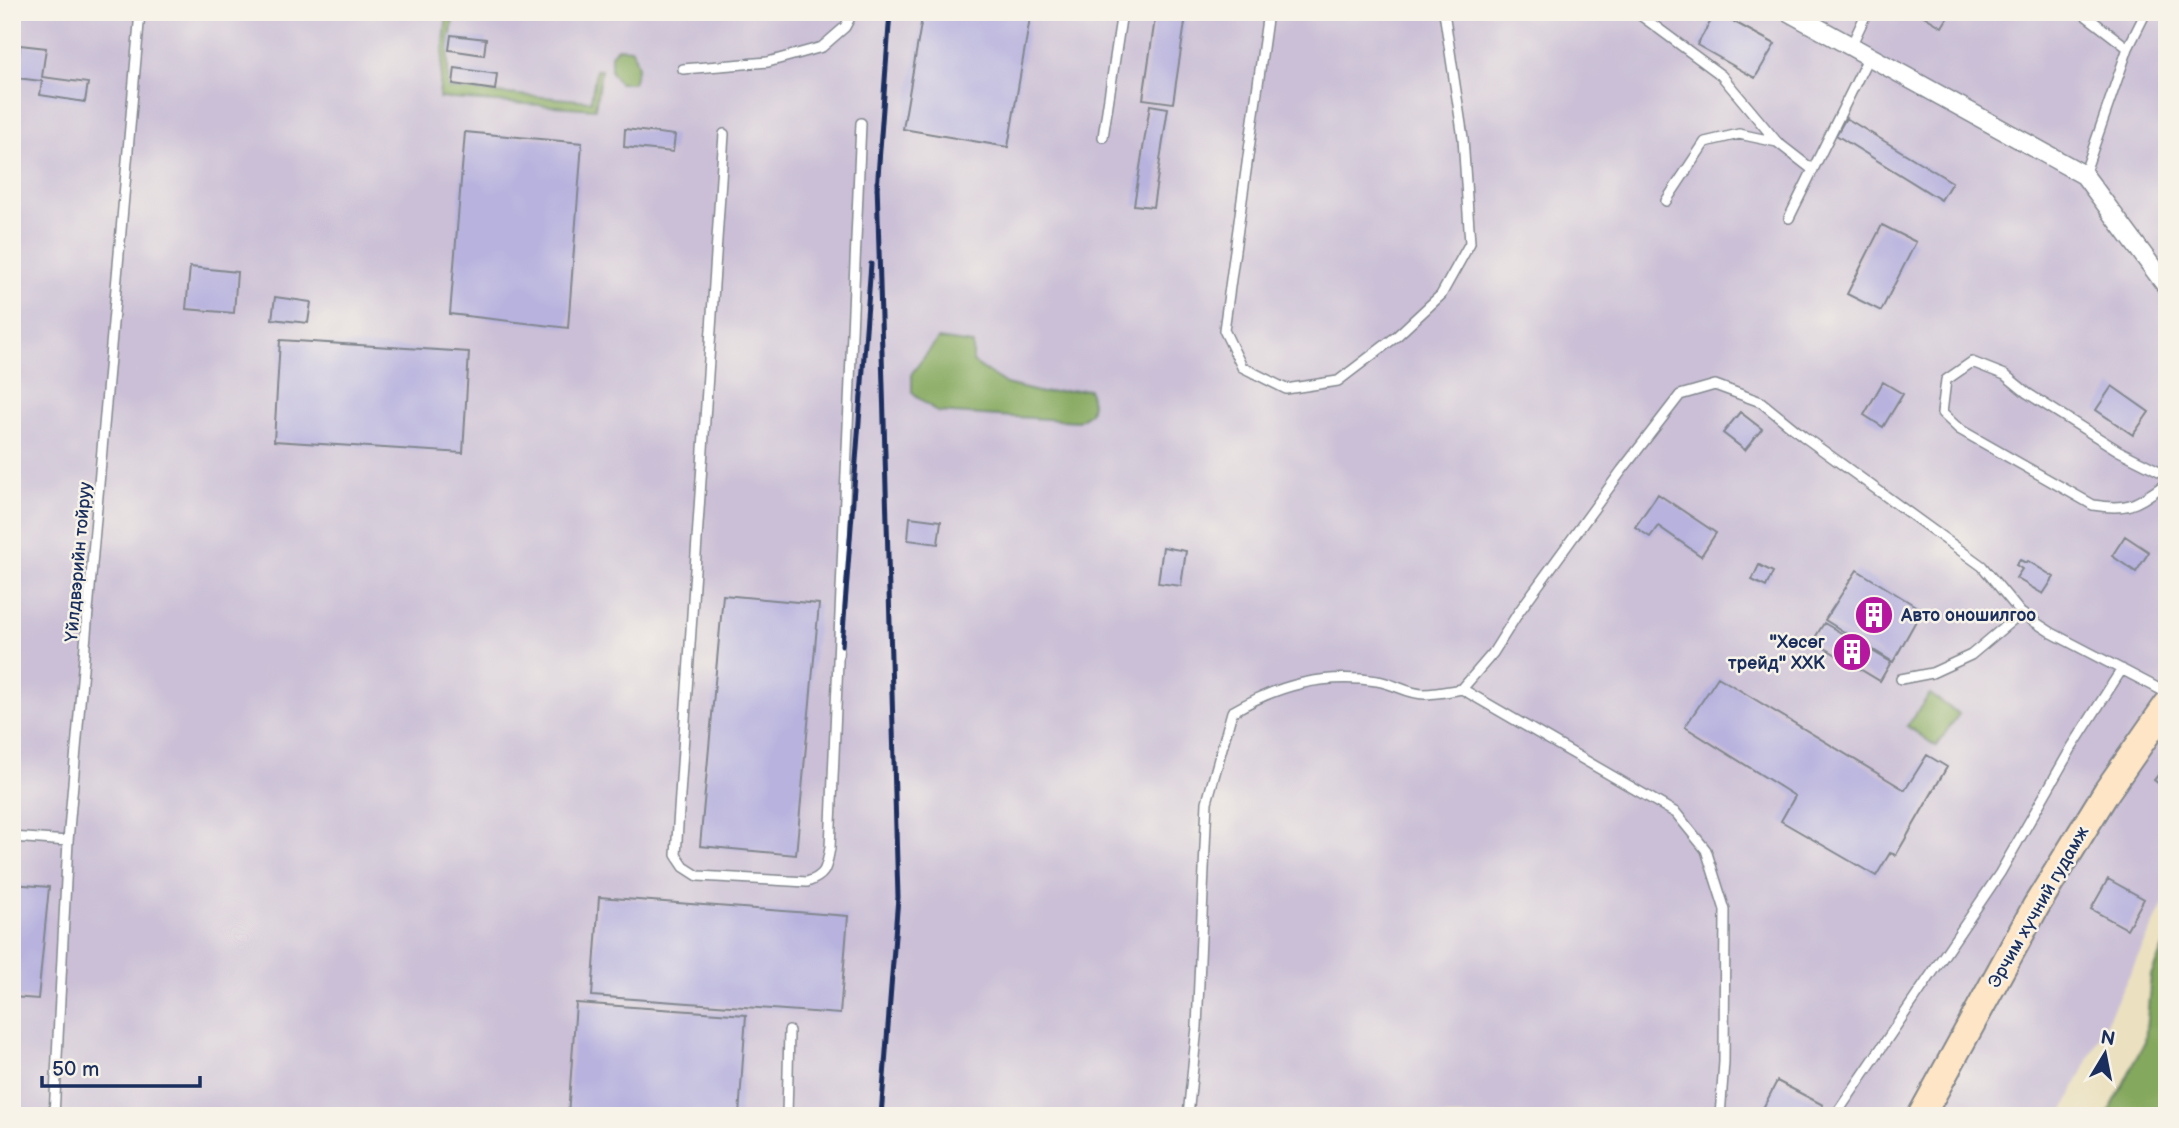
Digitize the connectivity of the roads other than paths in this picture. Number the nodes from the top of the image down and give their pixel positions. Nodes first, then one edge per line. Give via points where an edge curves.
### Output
1 (140, 12) edge
2 (853, 12) edge
3 (1122, 12) edge
4 (1268, 12) edge
5 (1444, 12) edge
6 (1636, 12) edge
7 (1789, 12) edge
8 (1867, 12) edge
9 (2081, 12) edge
10 (2146, 12) edge
11 (1851, 46) junction
12 (2128, 48) junction
13 (1869, 56) junction
14 (683, 69) dead end
15 (861, 123) dead end
16 (724, 134) dead end
17 (1102, 137) dead end
18 (1777, 142) junction
19 (1813, 170) junction
20 (2084, 174) junction
21 (1666, 201) dead end
22 (1789, 218) dead end
23 (2167, 287) edge
24 (2167, 475) edge
25 (2167, 483) edge
26 (2021, 613) junction
27 (2122, 669) junction
28 (1901, 679) dead end
29 (1462, 689) junction
30 (2167, 692) edge
31 (2167, 705) edge
32 (12, 837) edge
33 (68, 841) junction
34 (789, 1031) dead end
35 (54, 1116) edge
36 (787, 1116) edge
37 (1188, 1116) edge
38 (1720, 1116) edge
39 (1835, 1116) edge
40 (1921, 1116) edge

1 - 33 lane, Үйлдвэрийн тойруу
2 - 14 lane via 845,27 822,47 768,62
3 - 17 lane
4 - 5 lane via 1224,330 1242,367 1286,389 1338,381 1396,336 1441,295 1470,243 1463,138
6 - 18 lane via 1721,75
7 - 11 street
8 - 11 lane
9 - 12 lane
10 - 12 lane
11 - 13 street
12 - 20 lane
13 - 19 lane
13 - 20 street
15 - 16 lane via 830,848 825,870 807,882 698,876 676,855
18 - 19 lane
18 - 21 lane via 1739,134 1705,142
19 - 22 lane
20 - 23 street
24 - 25 lane via 2119,451 2027,394 2005,375 1972,362 1946,380 1942,413 1959,429 2093,505 2116,508 2138,503
26 - 27 lane
26 - 28 lane via 1971,655 1932,674
26 - 29 lane via 1982,566 1761,401 1716,385 1680,395
27 - 30 lane
27 - 39 lane via 2000,873
29 - 37 lane via 1423,694 1378,681 1330,680 1293,684 1232,712 1207,802 1197,1027
29 - 38 lane via 1676,813 1706,850 1725,910
31 - 40 main road, Эрчим хүчний гудамж via 2036,906
32 - 33 lane
33 - 35 lane, Үйлдвэрийн тойруу
34 - 36 lane

